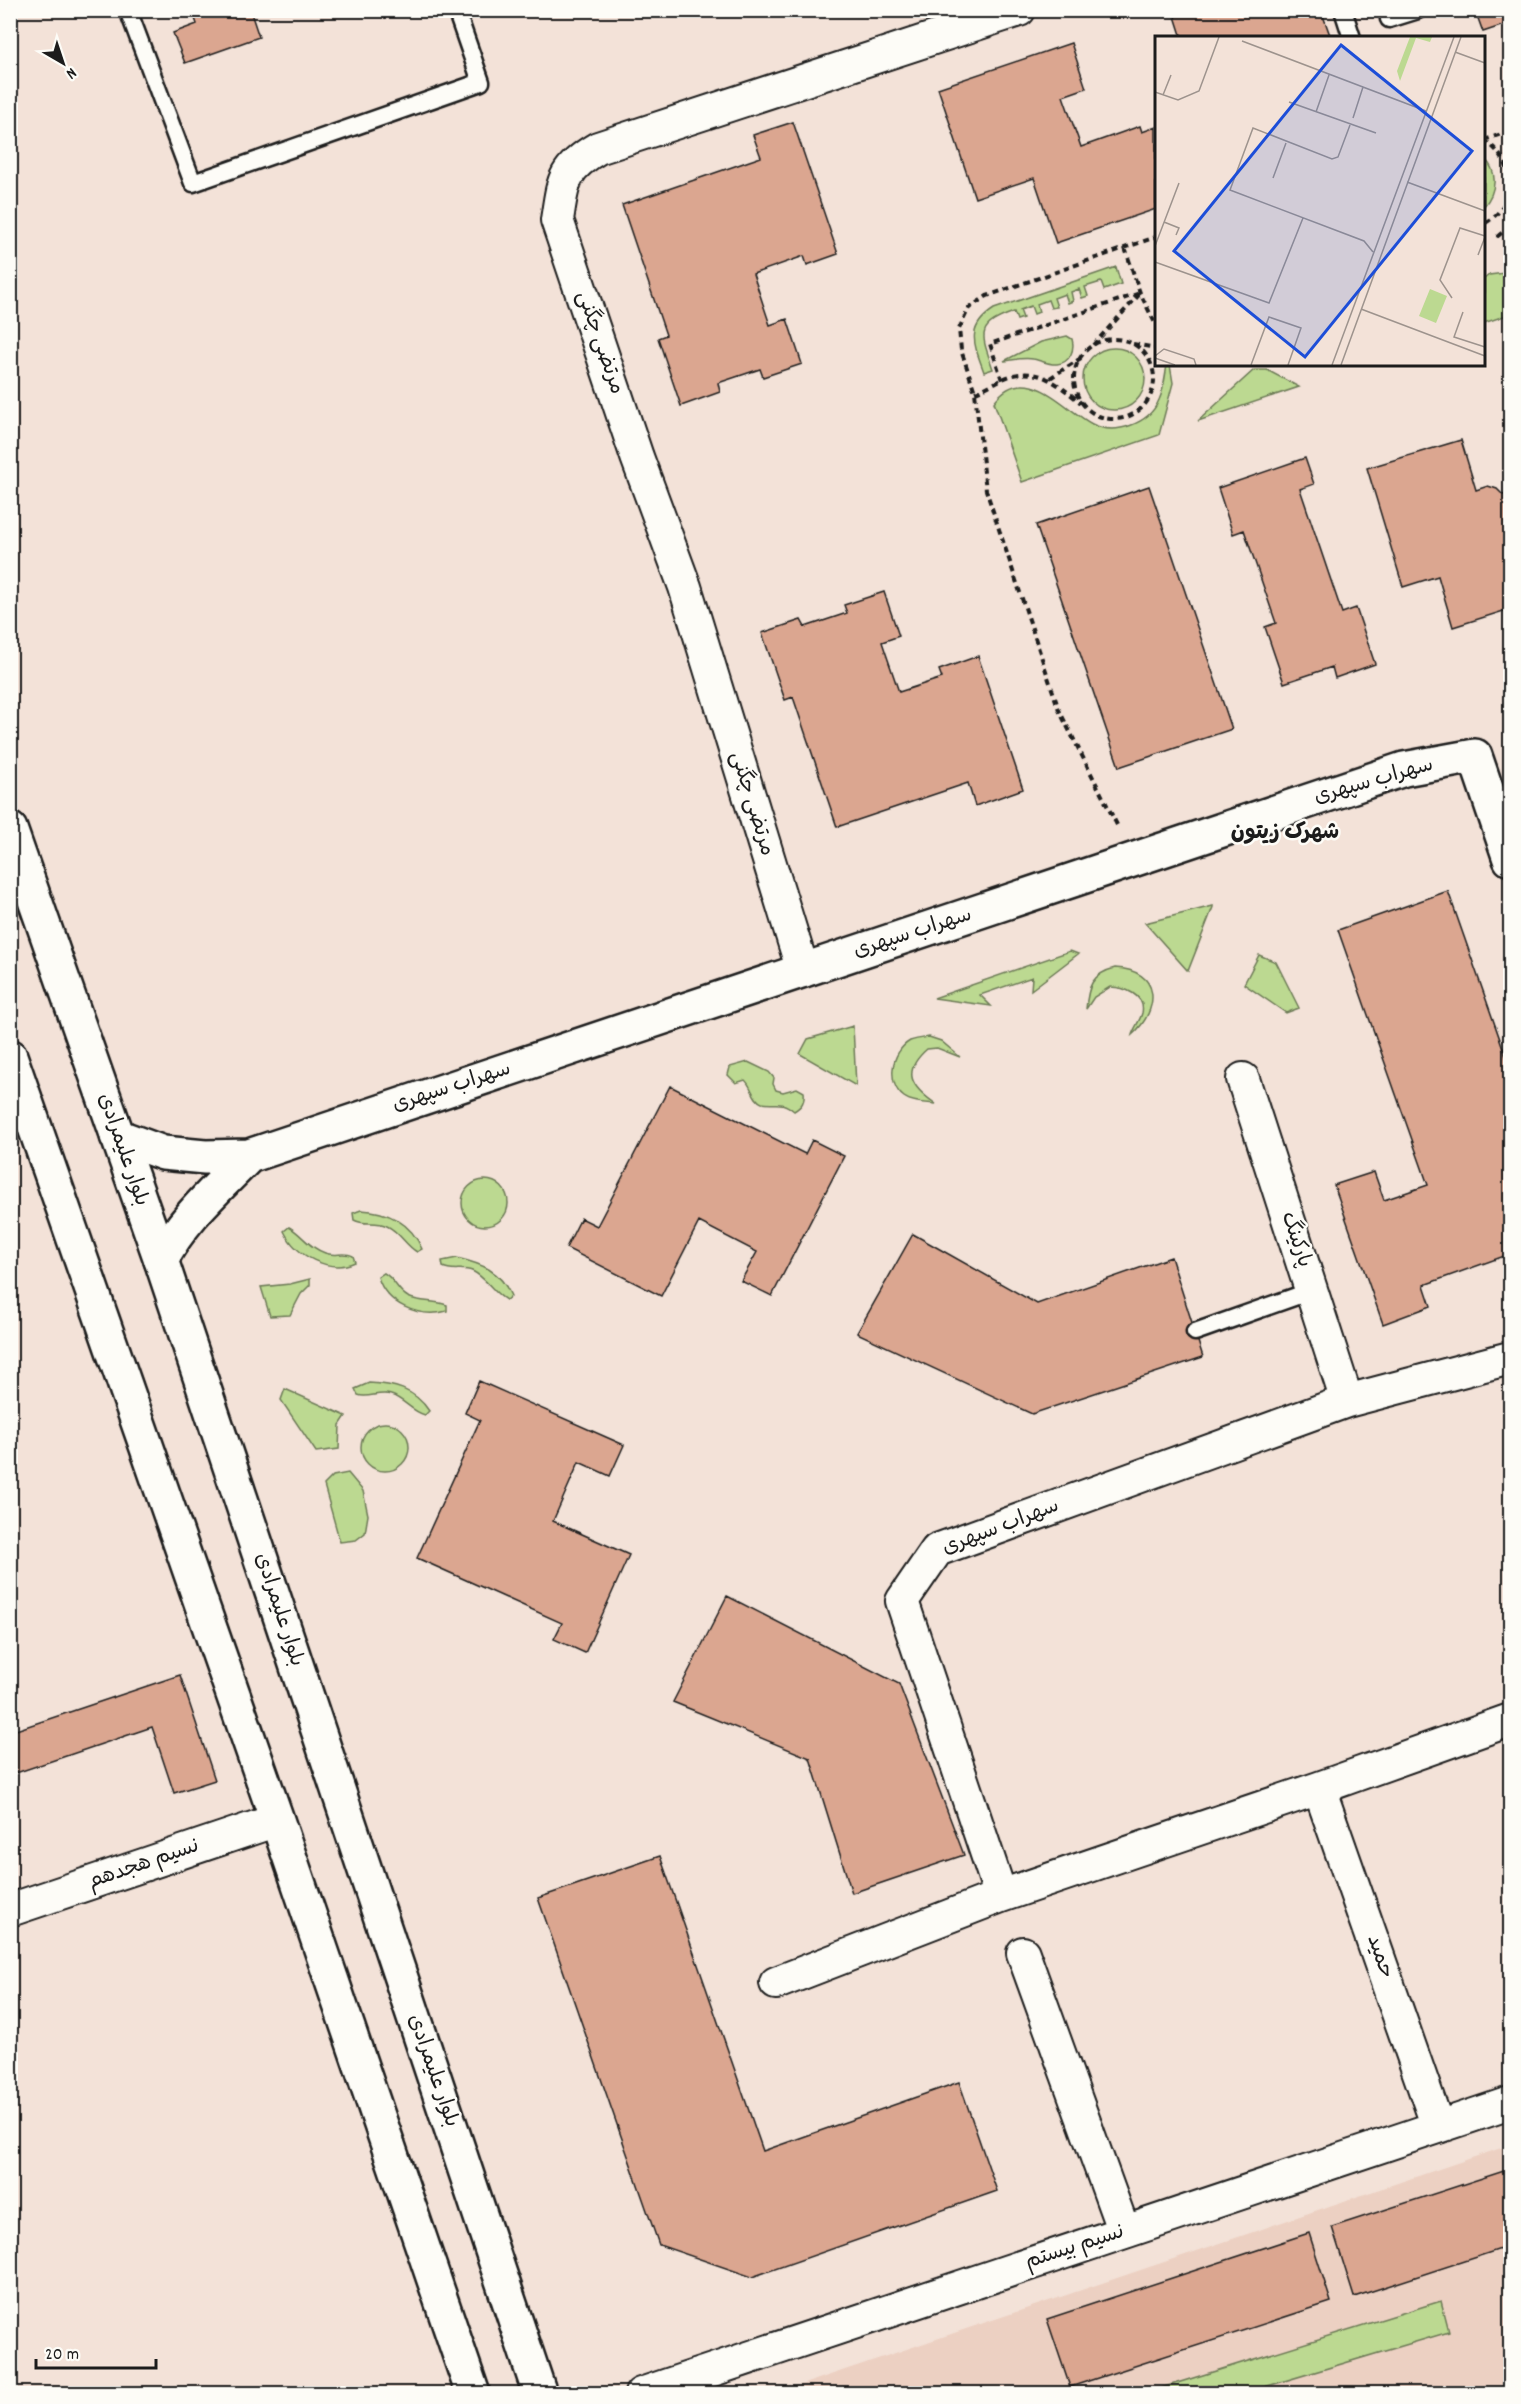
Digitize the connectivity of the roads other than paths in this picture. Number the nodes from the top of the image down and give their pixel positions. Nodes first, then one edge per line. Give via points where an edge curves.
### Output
1 (128, 10) edge
2 (456, 10) edge
3 (1019, 10) edge
4 (1343, 10) edge
5 (1414, 11) edge
6 (1389, 19) dead end
7 (1351, 36) edge
8 (10, 829) edge
9 (1510, 859) edge
10 (803, 971) junction
11 (10, 1056) edge
12 (1243, 1079) dead end
13 (117, 1136) junction
14 (249, 1156) junction
15 (161, 1260) junction
16 (1311, 1291) junction
17 (1195, 1332) dead end
18 (1510, 1358) edge
19 (1347, 1401) junction
20 (1510, 1720) edge
21 (1319, 1788) junction
22 (277, 1820) junction
23 (1002, 1896) junction
24 (10, 1910) edge
25 (1023, 1953) dead end
26 (776, 1983) dead end
27 (1510, 2103) edge
28 (1438, 2127) junction
29 (1124, 2232) junction
30 (473, 2394) edge
31 (540, 2394) edge
32 (641, 2394) edge

1 - 2 lane via 193,183 481,82
3 - 10 street, مرتضی چگنی via 598,148 579,159 563,180 557,220 685,587
4 - 7 lane
5 - 6 lane
8 - 13 main road, بلوار علیمرادی
9 - 10 main road, سهراب سپهری via 1475,756 1404,769
10 - 14 main road, سهراب سپهری
11 - 22 main road
12 - 16 street, پارکینگ
13 - 14 main road, سهراب سپهری via 163,1153
13 - 15 main road, بلوار علیمرادی
14 - 15 main road, سهراب سپهری via 193,1212
15 - 31 main road, بلوار علیمرادی
16 - 17 lane
16 - 19 street, پارکینگ
18 - 19 street, سهراب سپهری
19 - 23 street, سهراب سپهری via 936,1550 902,1601
20 - 21 street
21 - 23 street
21 - 28 street, حمید
22 - 24 street, نسیم هجدهم
22 - 30 main road
23 - 26 street
25 - 29 street
27 - 28 street, نسیم بیستم
28 - 29 street, نسیم بیستم
29 - 32 street, نسیم بیستم

